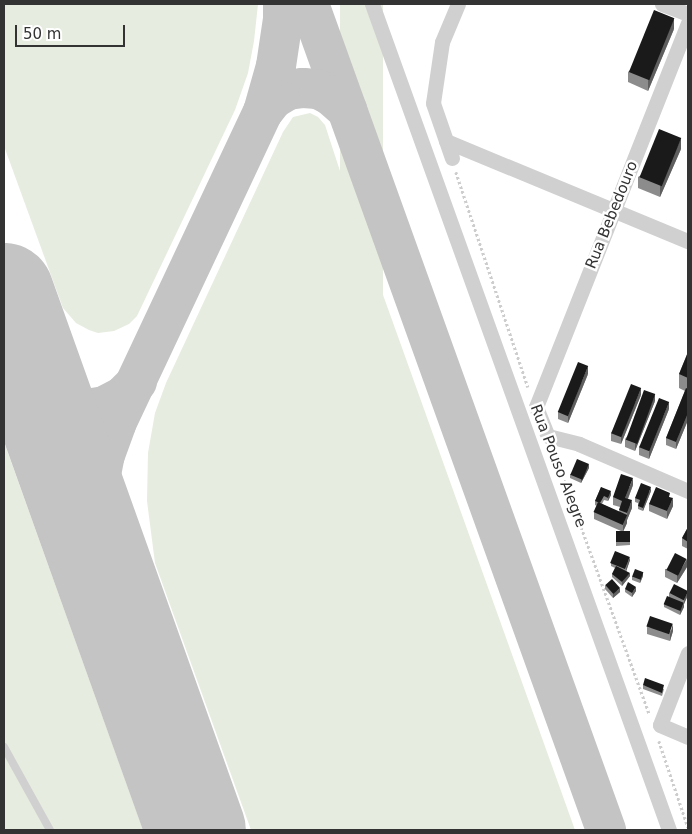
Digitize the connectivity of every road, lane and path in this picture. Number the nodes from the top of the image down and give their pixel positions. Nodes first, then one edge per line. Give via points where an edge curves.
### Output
1 (372, 4) edge
2 (458, 4) edge
3 (662, 4) edge
4 (688, 14) edge
5 (688, 23) edge
6 (446, 141) junction
7 (452, 158) joint
8 (614, 210) junction
9 (688, 241) edge
10 (536, 407) junction
11 (548, 436) junction
12 (688, 491) edge
13 (688, 653) edge
14 (655, 724) junction
15 (688, 736) edge
16 (4, 747) edge
17 (688, 827) edge
18 (50, 830) edge
19 (669, 830) edge

1 - 19 street
2 - 6 street via 442,42 433,103
3 - 4 street
5 - 8 street, Rua Bebedouro
6 - 7 street
6 - 8 street
7 - 10 path, Rua Pouso Alegre
8 - 9 street
8 - 10 street, Rua Bebedouro
10 - 11 street, Rua Pouso Alegre
11 - 12 street via 579,444
11 - 14 path, Rua Pouso Alegre
13 - 14 street
14 - 15 street
14 - 17 path, Rua Pouso Alegre
16 - 18 lane

